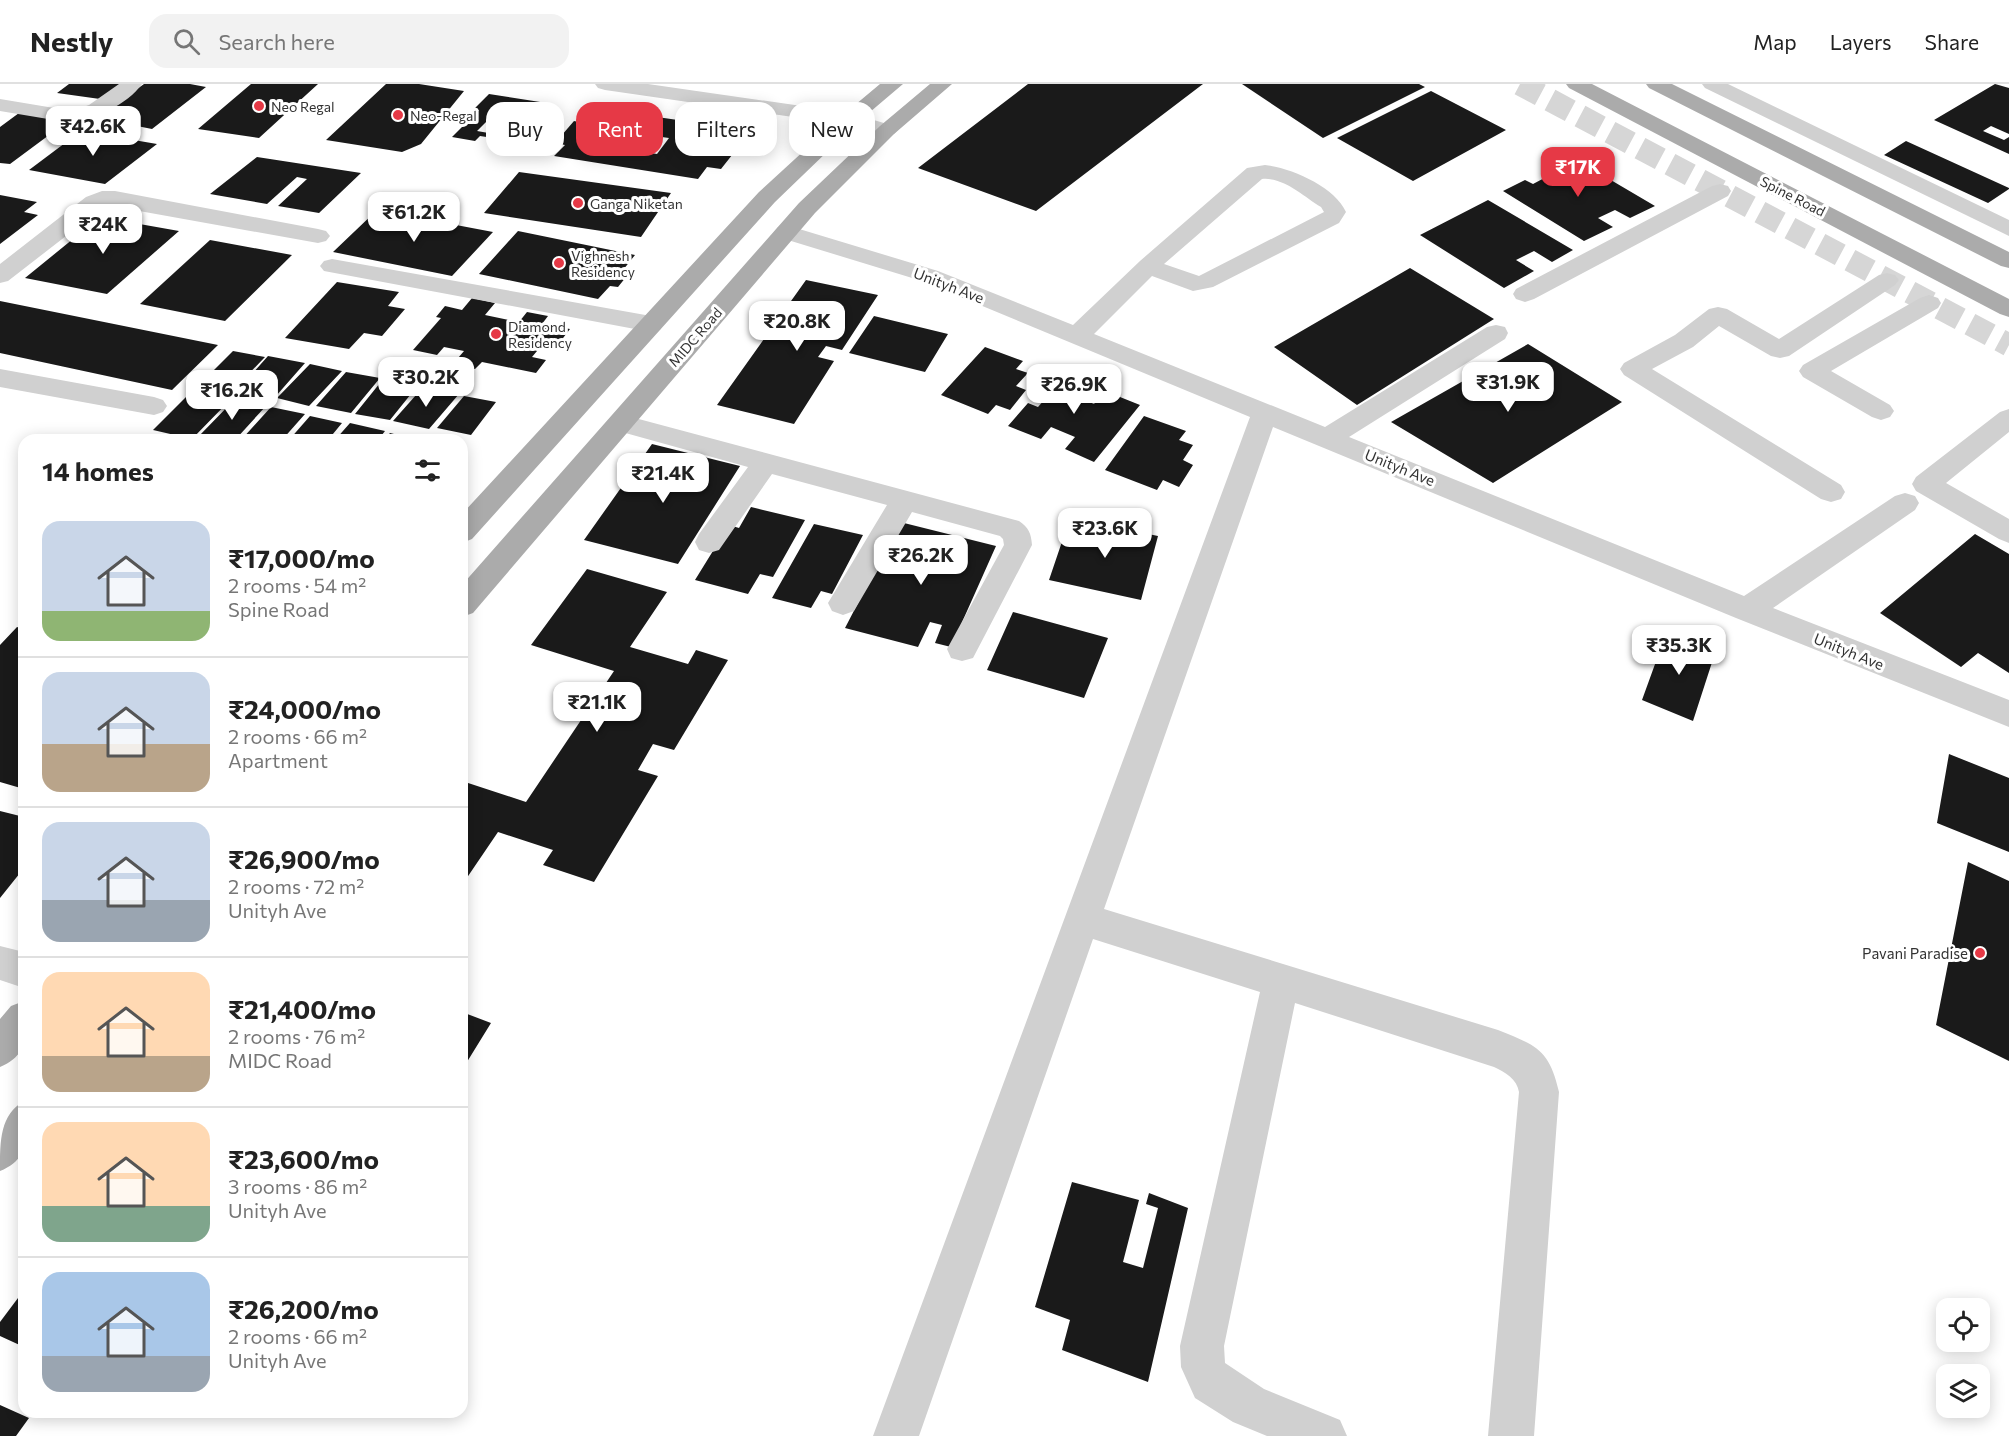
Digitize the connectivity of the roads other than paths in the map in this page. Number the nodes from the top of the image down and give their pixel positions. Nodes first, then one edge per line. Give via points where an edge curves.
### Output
1 (132, 84) edge
2 (893, 84) edge
3 (942, 84) edge
4 (1576, 84) edge
5 (1656, 84) edge
6 (1712, 84) edge
7 (620, 85) edge
8 (871, 102) edge
9 (0, 105) edge
10 (789, 110) edge
11 (875, 126) edge
12 (887, 130) junction
13 (811, 156) edge
14 (1720, 191) dead end
15 (2009, 229) edge
16 (786, 232) junction
17 (318, 236) dead end
18 (2009, 261) edge
19 (332, 266) dead end
20 (1148, 266) junction
21 (0, 276) edge
22 (1887, 280) dead end
23 (1525, 294) dead end
24 (1929, 303) dead end
25 (2009, 309) edge
26 (651, 324) junction
27 (1496, 333) dead end
28 (1077, 336) junction
29 (1780, 350) junction
30 (1812, 371) junction
31 (0, 378) edge
32 (154, 406) dead end
33 (1881, 411) dead end
34 (1265, 412) junction
35 (2009, 418) edge
36 (620, 423) junction
37 (1329, 437) junction
38 (766, 462) junction
39 (1831, 492) dead end
40 (904, 500) junction
41 (1905, 503) dead end
42 (468, 519) edge
43 (2009, 532) edge
44 (709, 542) dead end
45 (468, 597) edge
46 (843, 603) dead end
47 (1747, 610) junction
48 (962, 649) dead end
49 (2009, 714) edge
50 (1082, 919) junction
51 (0, 963) edge
52 (18, 968) edge
53 (1281, 981) junction
54 (18, 1026) edge
55 (0, 1048) edge
56 (18, 1128) edge
57 (0, 1151) edge
58 (896, 1436) edge
59 (1324, 1436) edge
60 (1511, 1436) edge

1 - 9 street via 99,109 72,117
2 - 8 main road
3 - 12 main road, MIDC Road
4 - 25 main road, Spine Road
5 - 18 main road
6 - 15 street
7 - 10 street
11 - 12 street
12 - 16 main road, MIDC Road
13 - 26 main road via 767,197
14 - 23 street
16 - 28 street, Unityh Ave via 930,276
16 - 36 main road, MIDC Road
17 - 21 street via 102,198
19 - 26 street
20 - 20 street via 1255,173 1276,171 1331,203 1335,212 1331,218 1205,282 1193,284
20 - 28 street
22 - 29 street
24 - 30 street
26 - 42 main road
27 - 37 street
28 - 34 street, Unityh Ave
29 - 30 street
29 - 39 street via 1718,315 1684,341 1633,369
30 - 33 street
31 - 32 street
34 - 37 street, Unityh Ave
34 - 50 street
35 - 43 street via 1926,483
36 - 38 street
36 - 45 main road, MIDC Road
37 - 47 street, Unityh Ave
38 - 40 street
38 - 44 street
40 - 46 street
40 - 48 street via 1009,528 1017,534 1018,545
41 - 47 street
47 - 49 street, Unityh Ave
50 - 53 street
50 - 58 street
51 - 52 street
53 - 59 street via 1202,1346 1203,1367 1211,1382 1249,1406
53 - 60 street via 1498,1049 1516,1057 1535,1073 1539,1092
54 - 55 main road
56 - 57 main road

